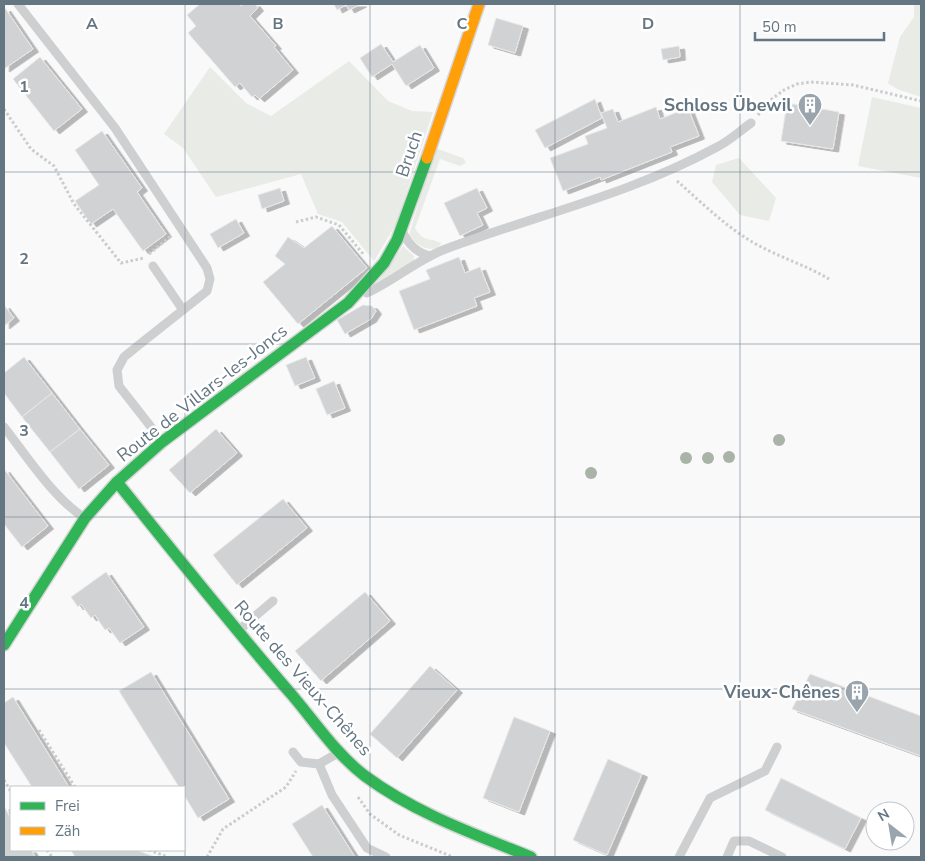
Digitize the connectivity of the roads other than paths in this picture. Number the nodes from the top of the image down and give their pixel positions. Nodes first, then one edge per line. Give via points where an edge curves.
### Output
1 (18, 4) edge
2 (479, 4) edge
3 (751, 123) road end
4 (401, 229) junction
5 (430, 256) junction
6 (153, 266) dead end
7 (348, 302) junction
8 (183, 310) junction
9 (4, 427) edge
10 (162, 442) junction
11 (117, 482) junction
12 (85, 518) junction
13 (273, 601) dead end
14 (238, 631) junction
15 (4, 644) edge
16 (777, 747) dead end
17 (340, 751) junction
18 (293, 752) dead end
19 (319, 764) junction
20 (386, 857) edge
21 (531, 857) edge
22 (679, 857) edge
23 (727, 857) edge
24 (782, 857) edge

1 - 8 lane via 115,128 207,268 210,279 207,291
2 - 4 street, Bruch
3 - 5 lane via 719,146 667,172
4 - 5 lane via 413,248
4 - 7 street, Bruch via 377,271
5 - 7 lane via 380,287
6 - 8 lane
7 - 10 street, Route de Villars-les-Joncs
8 - 10 lane via 124,357 117,370 119,386
9 - 12 lane via 60,497
10 - 11 street, Route de Villars-les-Joncs
11 - 12 street, Route de Villars-les-Joncs
11 - 14 street, Route des Vieux-Chênes
12 - 15 street, Route de Villars-les-Joncs
13 - 14 lane
14 - 17 street, Route des Vieux-Chênes
16 - 22 lane via 765,771 710,798
17 - 19 lane
17 - 21 street, Route des Vieux-Chênes via 362,774 390,794 448,824
18 - 19 lane via 301,762
19 - 20 lane via 332,795 367,848
23 - 24 lane via 734,841 749,841

